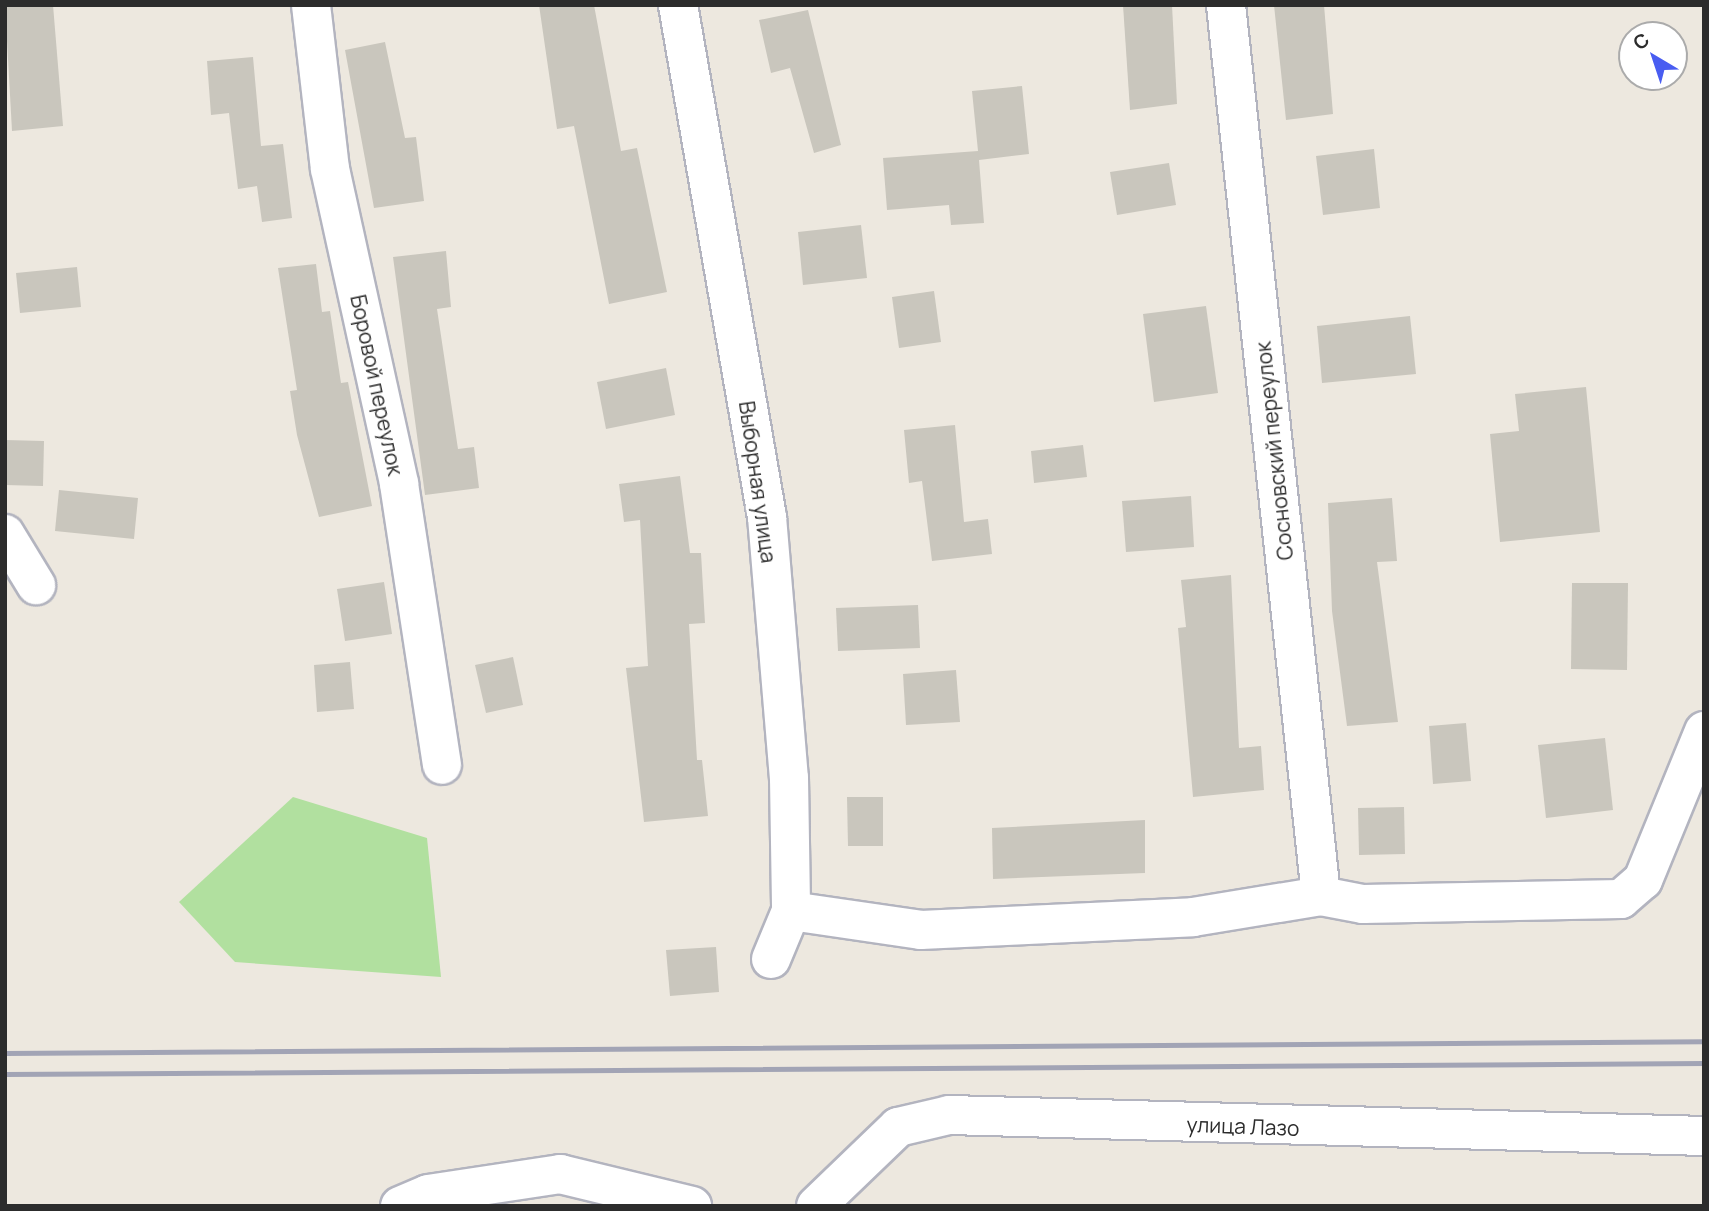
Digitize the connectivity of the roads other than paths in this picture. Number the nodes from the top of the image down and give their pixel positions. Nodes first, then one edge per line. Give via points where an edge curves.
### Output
1 (311, 5) edge
2 (678, 5) edge
3 (1226, 5) edge
4 (5, 534) edge
5 (36, 585) dead end
6 (1704, 731) edge
7 (442, 765) dead end
8 (1321, 896) junction
9 (791, 911) junction
10 (771, 960) dead end
11 (1704, 1136) edge
12 (400, 1206) edge
13 (692, 1206) edge
14 (816, 1206) edge

1 - 7 street, Боровой переулок via 330,169 399,484
2 - 9 street, Выборная улица via 767,517 789,778
3 - 8 street, Сосновский переулок
4 - 5 street
6 - 8 street via 1643,880 1621,899 1363,904
8 - 9 street via 1193,917 921,930
9 - 10 street, Выборная улица
11 - 14 street, улица Лазо via 948,1115 898,1127
12 - 13 street via 428,1194 560,1174

